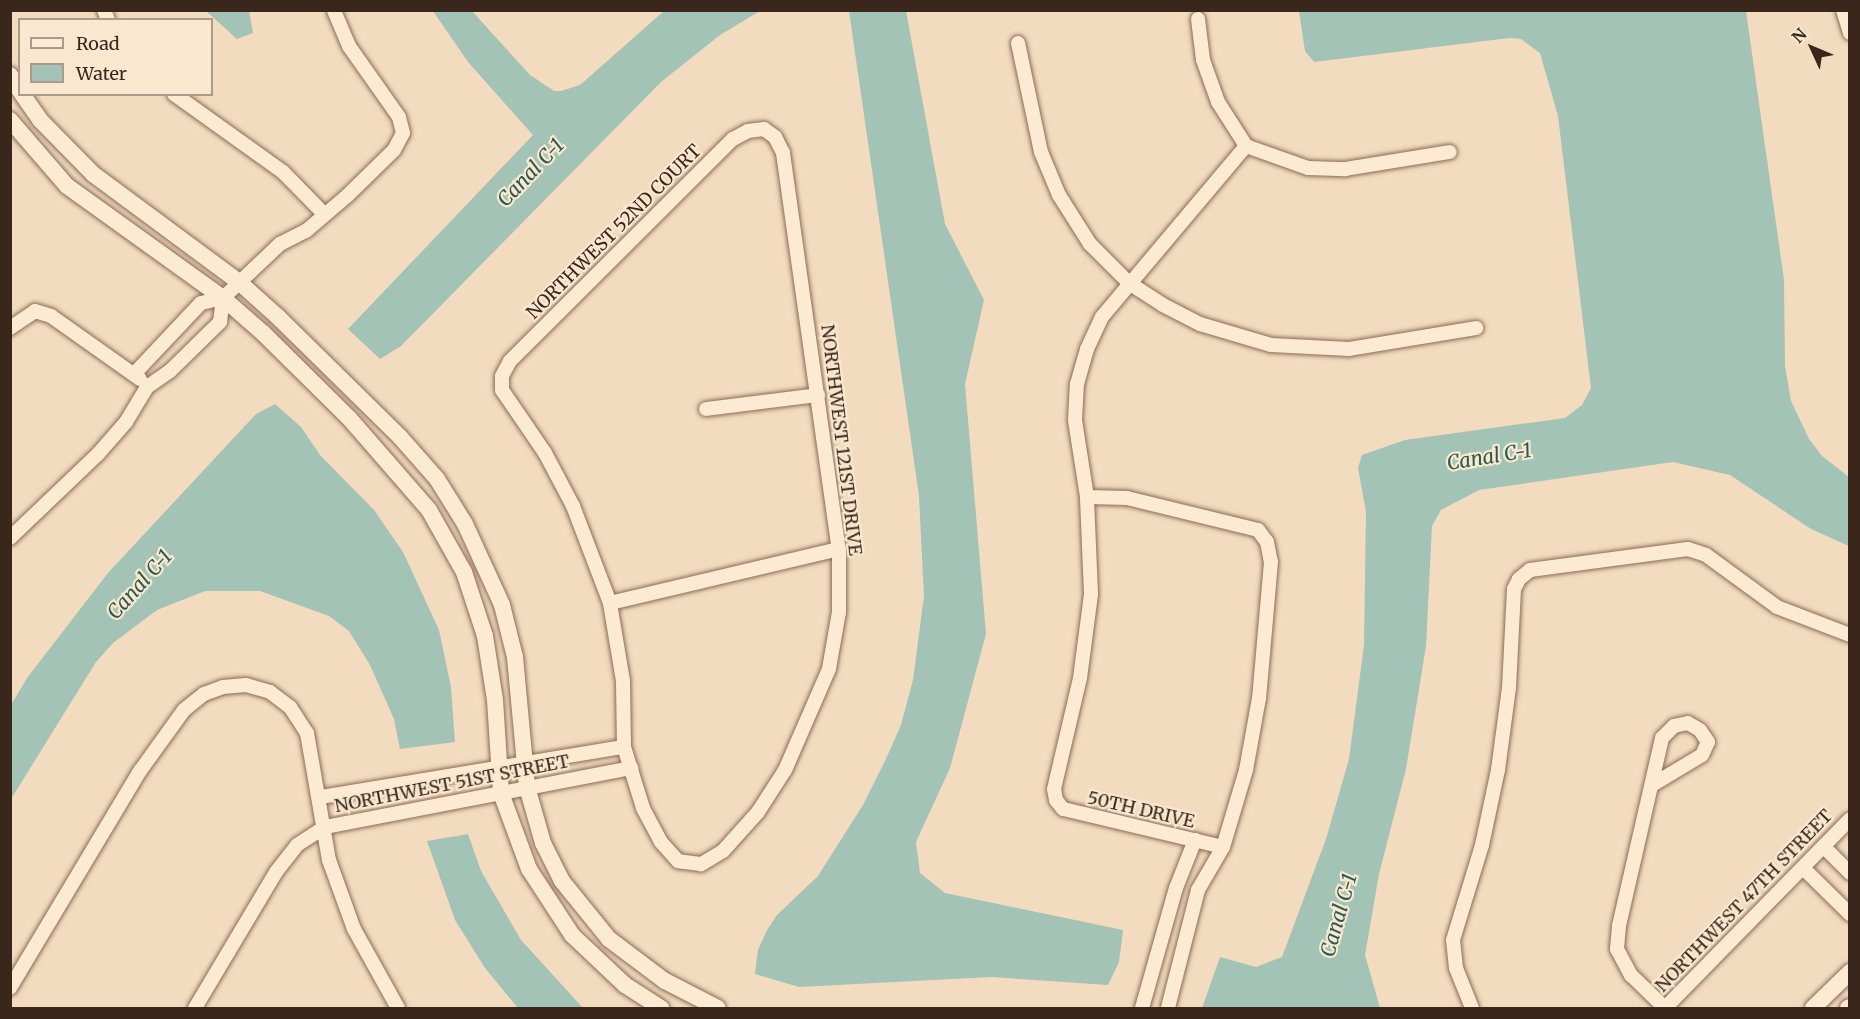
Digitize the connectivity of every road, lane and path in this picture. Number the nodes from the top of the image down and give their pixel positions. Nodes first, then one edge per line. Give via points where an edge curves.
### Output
1 (334, 10) edge
2 (1843, 10) edge
3 (1198, 19) dead end
4 (1850, 33) edge
5 (1018, 43) dead end
6 (10, 75) edge
7 (18, 88) edge
8 (23, 96) edge
9 (177, 96) edge
10 (10, 120) edge
11 (764, 129) joint
12 (1246, 146) junction
13 (1450, 152) dead end
14 (324, 214) junction
15 (239, 282) junction
16 (1129, 283) junction
17 (223, 298) junction
18 (10, 328) edge
19 (1476, 328) dead end
20 (135, 373) junction
21 (147, 387) junction
22 (818, 395) junction
23 (706, 409) dead end
24 (1087, 497) junction
25 (10, 538) edge
26 (839, 549) junction
27 (610, 603) junction
28 (1850, 635) edge
29 (624, 747) junction
30 (523, 762) junction
31 (496, 766) junction
32 (631, 768) junction
33 (407, 783) junction
34 (1652, 785) junction
35 (527, 787) junction
36 (501, 793) junction
37 (321, 797) junction
38 (414, 809) junction
39 (1850, 819) edge
40 (325, 827) junction
41 (1195, 840) junction
42 (1223, 847) junction
43 (1824, 847) junction
44 (1803, 868) junction
45 (1850, 873) edge
46 (1850, 914) edge
47 (1850, 972) edge
48 (10, 988) edge
49 (195, 1008) edge
50 (398, 1008) edge
51 (661, 1008) edge
52 (718, 1008) edge
53 (1142, 1008) edge
54 (1168, 1008) edge
55 (1472, 1008) edge
56 (1665, 1008) edge
57 (1813, 1008) edge

1 - 14 street via 355,56 399,117 403,133 394,150
2 - 4 street
3 - 12 street via 1203,60 1218,102
5 - 16 street via 1041,152 1059,195 1090,244
6 - 7 street
8 - 15 street via 53,135 93,174
9 - 14 street via 283,172
10 - 17 street via 67,186
11 - 22 street, NORTHWEST 121ST DRIVE via 775,137 783,153
11 - 27 street, NORTHWEST 52ND COURT via 748,131 733,139 510,361 502,376 502,390 545,453 573,506
12 - 13 street via 1308,168 1345,169
12 - 16 street
14 - 15 street via 306,231 280,244
15 - 17 street
15 - 30 street via 415,453 465,524 502,605 515,657
16 - 19 street via 1200,324 1271,345 1349,349
16 - 24 street via 1102,317 1077,384 1075,420
17 - 20 street via 201,303
17 - 21 street via 220,322 170,371
17 - 31 street via 349,418 429,510 464,572 485,636 495,700
18 - 20 street via 35,311 51,316
20 - 21 street
21 - 25 street via 126,422 98,453
22 - 23 street
22 - 26 street, NORTHWEST 121ST DRIVE
24 - 41 street, 50TH DRIVE via 1091,594 1080,678 1054,789 1056,800 1063,809 1085,816
24 - 42 street via 1127,498 1206,516 1258,530 1268,542 1271,562 1259,698 1246,770
26 - 27 street
26 - 32 street, NORTHWEST 121ST DRIVE via 839,612 829,669 811,717 785,770 758,812 723,851 701,864 678,861 661,842 643,808
27 - 29 street via 623,681
28 - 55 street via 1777,607 1706,555 1688,549 1530,570 1520,579 1514,590 1509,688 1498,770 1482,845 1453,940 1456,968
29 - 30 street, NORTHWEST 51ST STREET
29 - 32 street
30 - 31 street, NORTHWEST 51ST STREET
30 - 35 street
31 - 33 street, NORTHWEST 51ST STREET
31 - 36 street
32 - 35 street, NORTHWEST 51ST STREET
33 - 37 street, NORTHWEST 51ST STREET
33 - 38 street
34 - 34 street via 1662,738 1674,726 1688,723 1700,730 1708,742 1702,755
34 - 56 street via 1617,949 1631,975
35 - 36 street, NORTHWEST 51ST STREET
35 - 52 street via 543,843 582,909 636,960 700,1002
36 - 38 street, NORTHWEST 51ST STREET
36 - 51 street via 529,869 572,935 625,985
37 - 40 street
37 - 48 street via 307,733 290,707 270,692 246,685 204,694 184,710 140,771
38 - 40 street, NORTHWEST 51ST STREET
39 - 43 street, NORTHWEST 47TH STREET
40 - 49 street, NORTHWEST 51ST STREET via 297,845 276,872
40 - 50 street via 329,860 354,928
41 - 42 street, 50TH DRIVE
41 - 53 street via 1176,888
42 - 54 street via 1198,890
43 - 44 street, NORTHWEST 47TH STREET
43 - 45 street
44 - 46 street
44 - 56 street, NORTHWEST 47TH STREET
47 - 57 street

